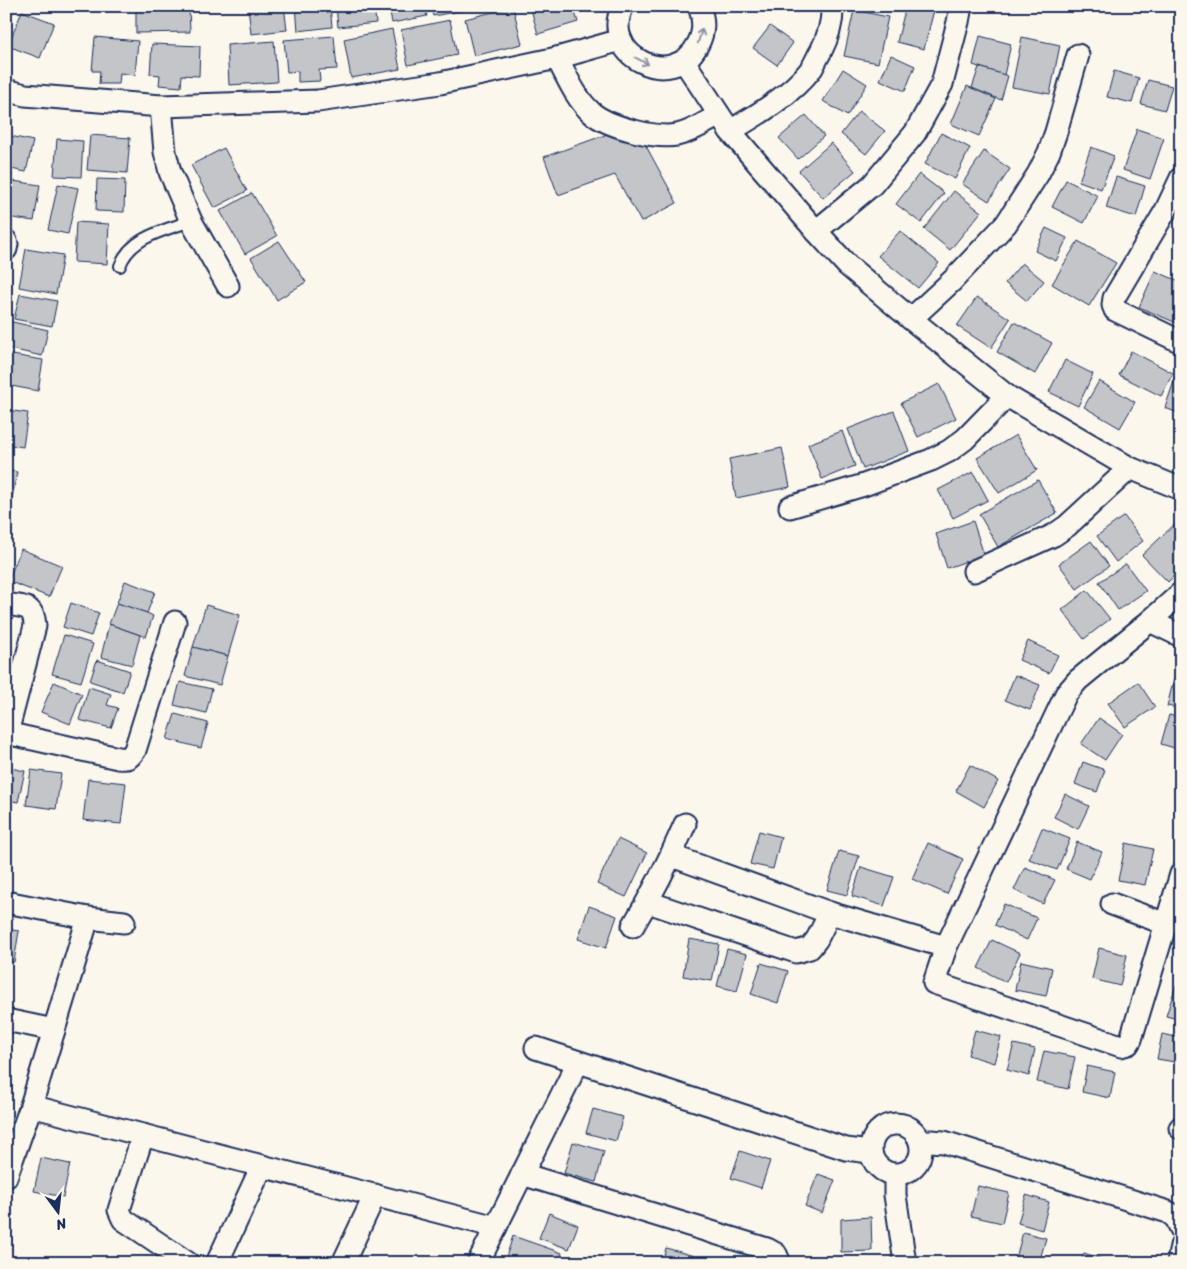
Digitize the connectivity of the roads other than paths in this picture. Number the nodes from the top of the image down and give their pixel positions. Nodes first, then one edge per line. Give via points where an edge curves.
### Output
1 (623, 6) edge
2 (832, 6) edge
3 (961, 6) edge
4 (701, 7) edge
5 (621, 40) junction
6 (1078, 55) dead end
7 (557, 58) junction
8 (684, 61) junction
9 (6, 90) edge
10 (161, 106) junction
11 (725, 123) junction
12 (1181, 178) edge
13 (190, 221) junction
14 (816, 231) junction
15 (6, 242) edge
16 (6, 249) edge
17 (120, 266) dead end
18 (228, 286) dead end
19 (911, 319) junction
20 (1181, 342) edge
21 (1007, 396) junction
22 (1130, 468) junction
23 (1181, 489) edge
24 (790, 506) dead end
25 (974, 571) dead end
26 (1181, 593) edge
27 (6, 604) edge
28 (1150, 621) junction
29 (175, 622) dead end
30 (1181, 636) edge
31 (6, 733) edge
32 (685, 824) dead end
33 (672, 856) junction
34 (1181, 874) edge
35 (6, 902) edge
36 (648, 902) junction
37 (1112, 904) dead end
38 (830, 913) junction
39 (88, 918) junction
40 (124, 922) dead end
41 (1166, 924) junction
42 (633, 926) dead end
43 (946, 947) junction
44 (6, 1020) edge
45 (54, 1030) junction
46 (536, 1048) dead end
47 (578, 1062) junction
48 (31, 1106) junction
49 (142, 1135) junction
50 (920, 1142) junction
51 (870, 1152) junction
52 (262, 1166) junction
53 (522, 1174) junction
54 (895, 1175) junction
55 (6, 1177) edge
56 (375, 1195) junction
57 (496, 1227) junction
58 (1181, 1228) edge
59 (1181, 1246) edge
60 (188, 1263) edge
61 (217, 1263) edge
62 (343, 1263) edge
63 (478, 1263) edge
64 (780, 1263) edge
65 (905, 1263) edge
66 (1178, 1263) edge

1 - 5 street via 618,26
2 - 11 street via 826,41 813,67 760,114
3 - 14 street via 942,84 915,133 872,185
8 -> 4 street via 702,37
5 - 7 street
5 -> 8 street via 628,53 640,62 655,67
6 - 19 street via 1054,138 1038,174 1006,224
7 - 10 street via 440,83 318,101
7 - 11 street via 582,102 608,123 647,134 677,135
8 - 11 street
9 - 10 street via 25,95
10 - 13 street via 170,172
11 - 14 street
12 - 20 street via 1113,305 1115,310
13 - 17 lane via 139,242
13 - 18 street
14 - 19 street via 847,265
15 - 16 street
19 - 21 street
21 - 22 street
21 - 24 street via 949,451 864,485
22 - 23 street
22 - 25 street via 1054,535
26 - 28 street
27 - 31 street via 29,608 34,626
28 - 30 street
28 - 43 street via 1078,680 1066,694
29 - 31 street via 135,750 127,759
32 - 33 street
33 - 36 street
33 - 38 street
34 - 41 street
35 - 39 street
36 - 38 street via 796,952 810,948
36 - 42 street
37 - 41 street
38 - 43 street
39 - 40 street
39 - 45 street
41 - 43 street via 1131,1039 1121,1046 934,983
44 - 45 street
45 - 48 street
46 - 47 street
47 - 51 street via 846,1149
47 - 53 street
48 - 49 street
48 - 55 street
49 - 52 street
49 - 60 street via 120,1214
50 - 51 street via 913,1130 892,1125 874,1136
50 - 54 street via 922,1150 917,1164 903,1174
50 - 58 street via 944,1142 1168,1212
51 - 54 street via 878,1168
52 - 56 street
52 - 61 street
53 - 57 street
53 - 64 street via 767,1249 776,1254
54 - 65 street
56 - 57 street
56 - 62 street
57 - 63 street
59 - 66 street

